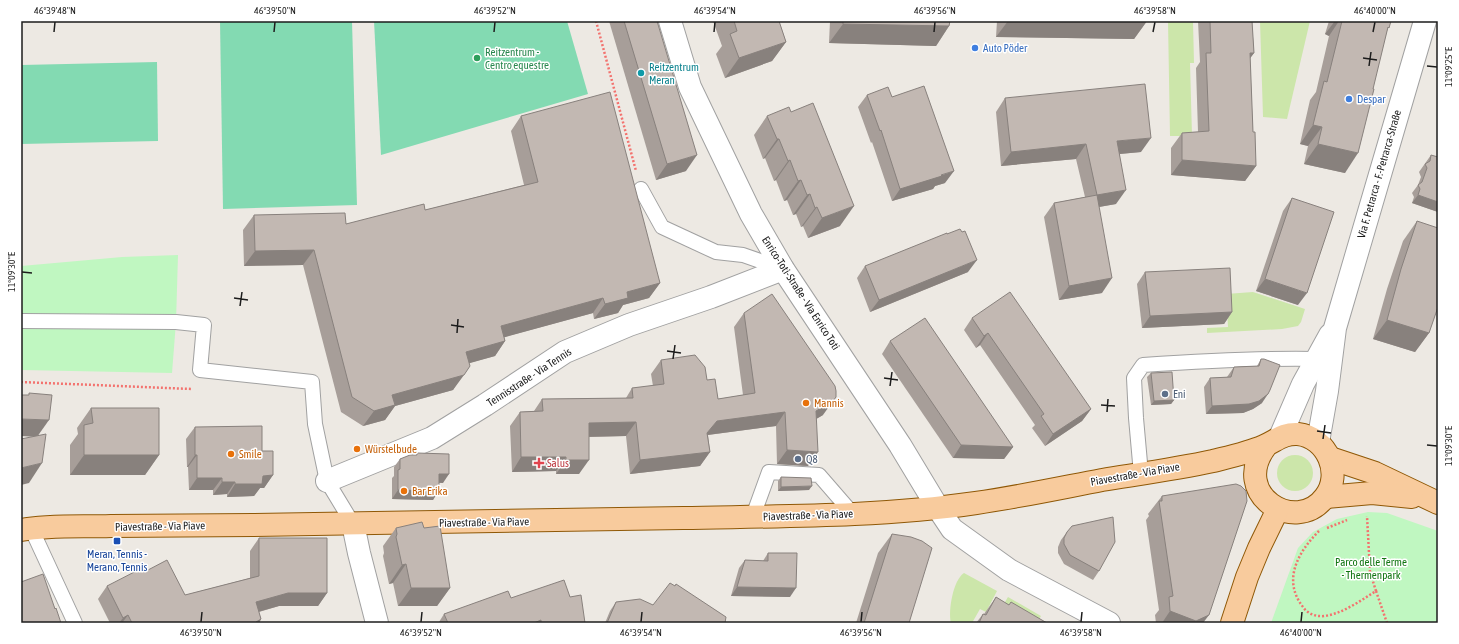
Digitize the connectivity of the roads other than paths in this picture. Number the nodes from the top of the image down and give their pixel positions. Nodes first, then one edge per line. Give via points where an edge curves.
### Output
1 (670, 21) edge
2 (1425, 21) edge
3 (641, 189) road end
4 (783, 269) junction
5 (21, 321) edge
6 (1334, 328) junction
7 (1316, 359) junction
8 (1273, 441) junction
9 (1324, 450) junction
10 (1214, 460) junction
11 (1141, 474) junction
12 (1255, 475) junction
13 (327, 481) junction
14 (1326, 497) junction
15 (1433, 500) edge
16 (938, 508) junction
17 (1278, 509) junction
18 (852, 513) junction
19 (754, 516) junction
20 (354, 524) junction
21 (26, 529) edge
22 (75, 623) edge
23 (377, 623) edge
24 (1109, 623) edge
25 (1232, 623) edge

1 - 4 street, Enrico-Toti-Straße - Via Enrico Toti via 690,87 751,214
2 - 6 street, Via F. Petrarca - F.-Petrarca-Straße
3 - 4 lane via 662,227 716,252 743,256
4 - 13 street, Tennisstraße - Via Tennis via 629,325 565,352 432,438
4 - 16 street, Enrico-Toti-Straße - Via Enrico Toti via 900,445
5 - 13 lane via 176,322 204,325 200,370 312,382 315,424
6 - 7 street, Via F. Petrarca - F.-Petrarca-Straße
6 - 9 street, Via F. Petrarca - F.-Petrarca-Straße
7 - 8 street, Via F. Petrarca - F.-Petrarca-Straße
7 - 11 lane via 1275,358 1143,365 1134,378
8 - 9 main road, Piavestraße - Via Piave via 1300,434
8 - 10 main road, Piavestraße - Via Piave
8 - 12 main road via 1260,454
9 - 14 main road via 1334,478
9 - 15 main road, Piavestraße - Via Piave
10 - 11 main road, Piavestraße - Via Piave
10 - 12 main road
11 - 16 main road, Piavestraße - Via Piave
12 - 17 main road via 1258,489 1266,501
13 - 20 lane
14 - 15 main road, Piavestraße - Via Piave via 1372,493
14 - 17 main road via 1312,508 1296,513
16 - 18 main road, Piavestraße - Via Piave
16 - 24 street via 952,529 1009,570
17 - 25 main road via 1247,577
18 - 19 main road, Piavestraße - Via Piave
18 - 19 lane via 820,475 769,472
19 - 20 main road, Piavestraße - Via Piave
20 - 21 main road, Piavestraße - Via Piave
20 - 23 street
21 - 22 lane, Piavestraße - Via Piave

